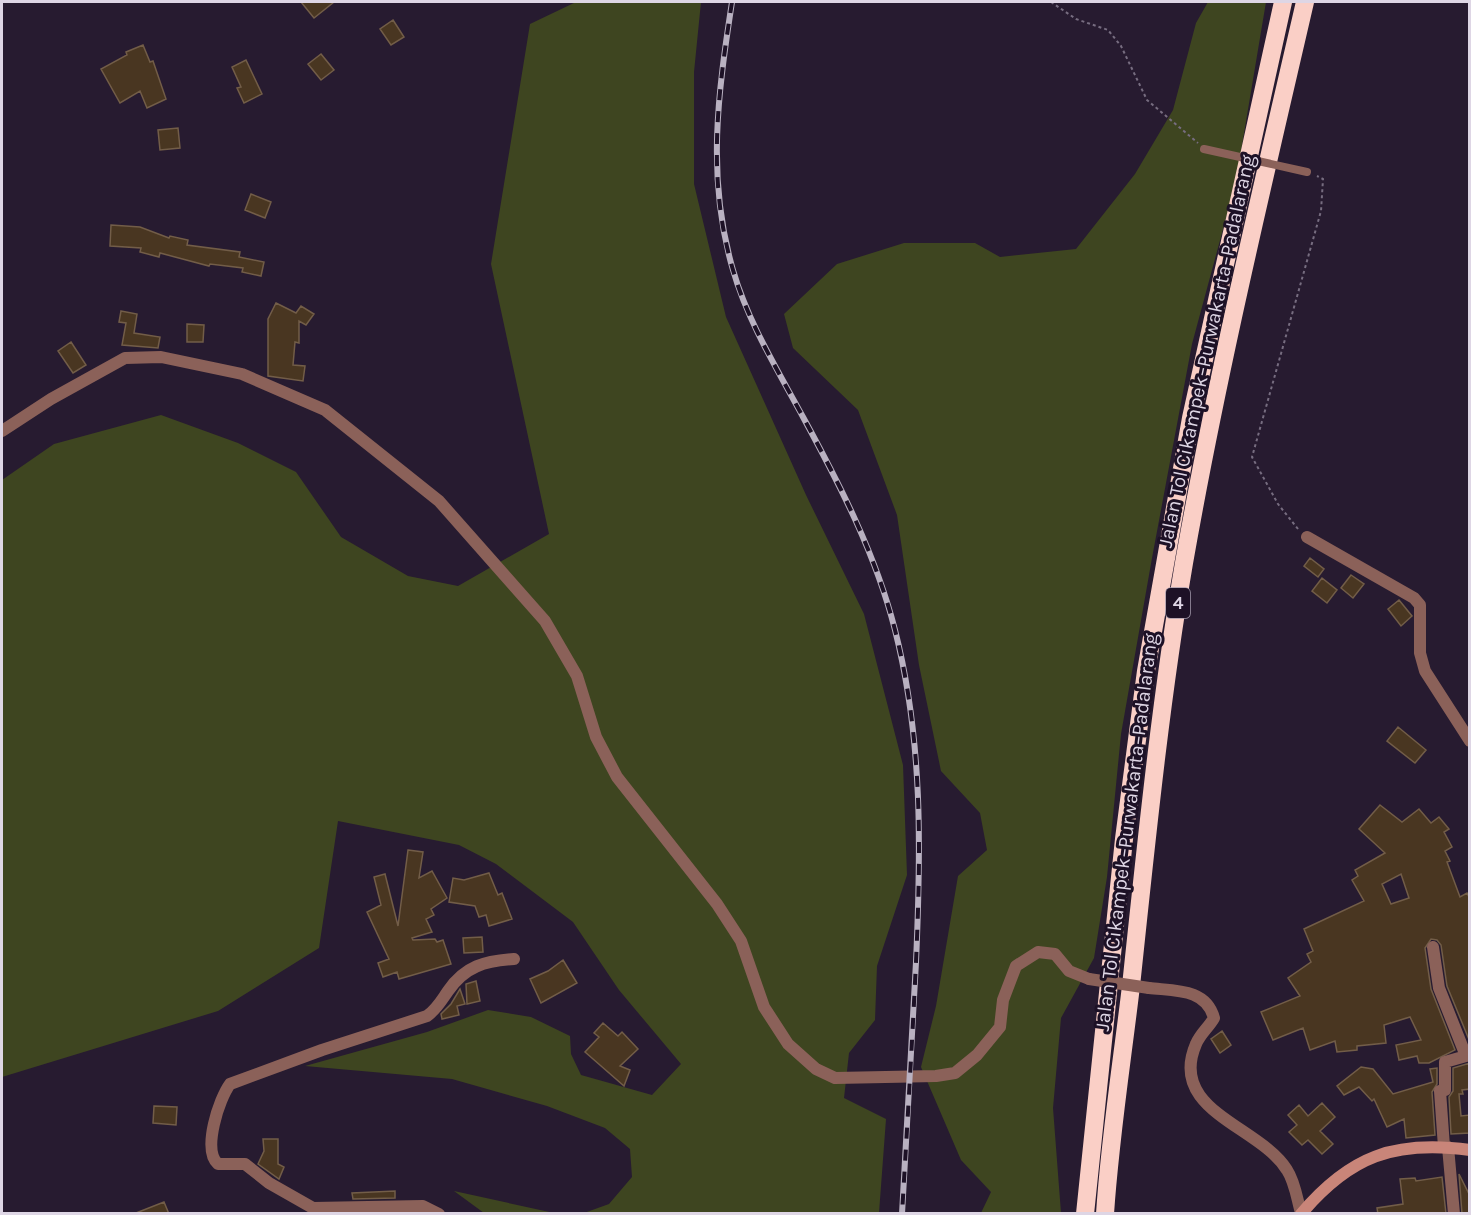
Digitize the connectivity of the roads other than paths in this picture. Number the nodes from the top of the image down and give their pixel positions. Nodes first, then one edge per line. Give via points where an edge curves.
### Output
1 (1282, 2) edge
2 (1305, 2) edge
3 (1204, 149) road end
4 (1307, 172) road end
5 (2, 431) edge
6 (1307, 537) road end
7 (1470, 741) edge
8 (1433, 947) dead end
9 (514, 959) dead end
10 (1446, 1147) junction
11 (1470, 1150) edge
12 (1301, 1213) edge
13 (439, 1214) edge
14 (1085, 1214) edge
15 (1105, 1214) edge
16 (1454, 1214) edge

1 - 14 highway, Jalan Tol Cikampek–Purwakarta–Padalarang / 4 via 1191,418 1146,671 1124,839
2 - 15 highway, Jalan Tol Cikampek–Purwakarta–Padalarang / 4 via 1237,302 1185,562 1152,788
3 - 4 lane, bridge
5 - 12 street, bridge via 51,399 135,356 161,357 242,374 325,410 439,501 545,621 577,676 596,737 617,777 717,904 741,941 764,1007 788,1044 816,1069 835,1078 955,1073 977,1056 1000,1027 1003,1000 1016,966 1038,952 1055,954 1069,971 1089,979 1197,995 1214,1018 1201,1034 1192,1056 1191,1073 1197,1093 1205,1104 1281,1161 1293,1182
6 - 7 street via 1420,605 1420,653 1425,671
8 - 10 street via 1439,988 1466,1056 1444,1062 1445,1090 1440,1091
9 - 13 street via 469,968 427,1016 230,1084 218,1108 212,1134 218,1164 245,1164 268,1183 313,1208 423,1206
10 - 11 street
10 - 12 street via 1385,1152 1366,1158 1329,1184
10 - 16 street

